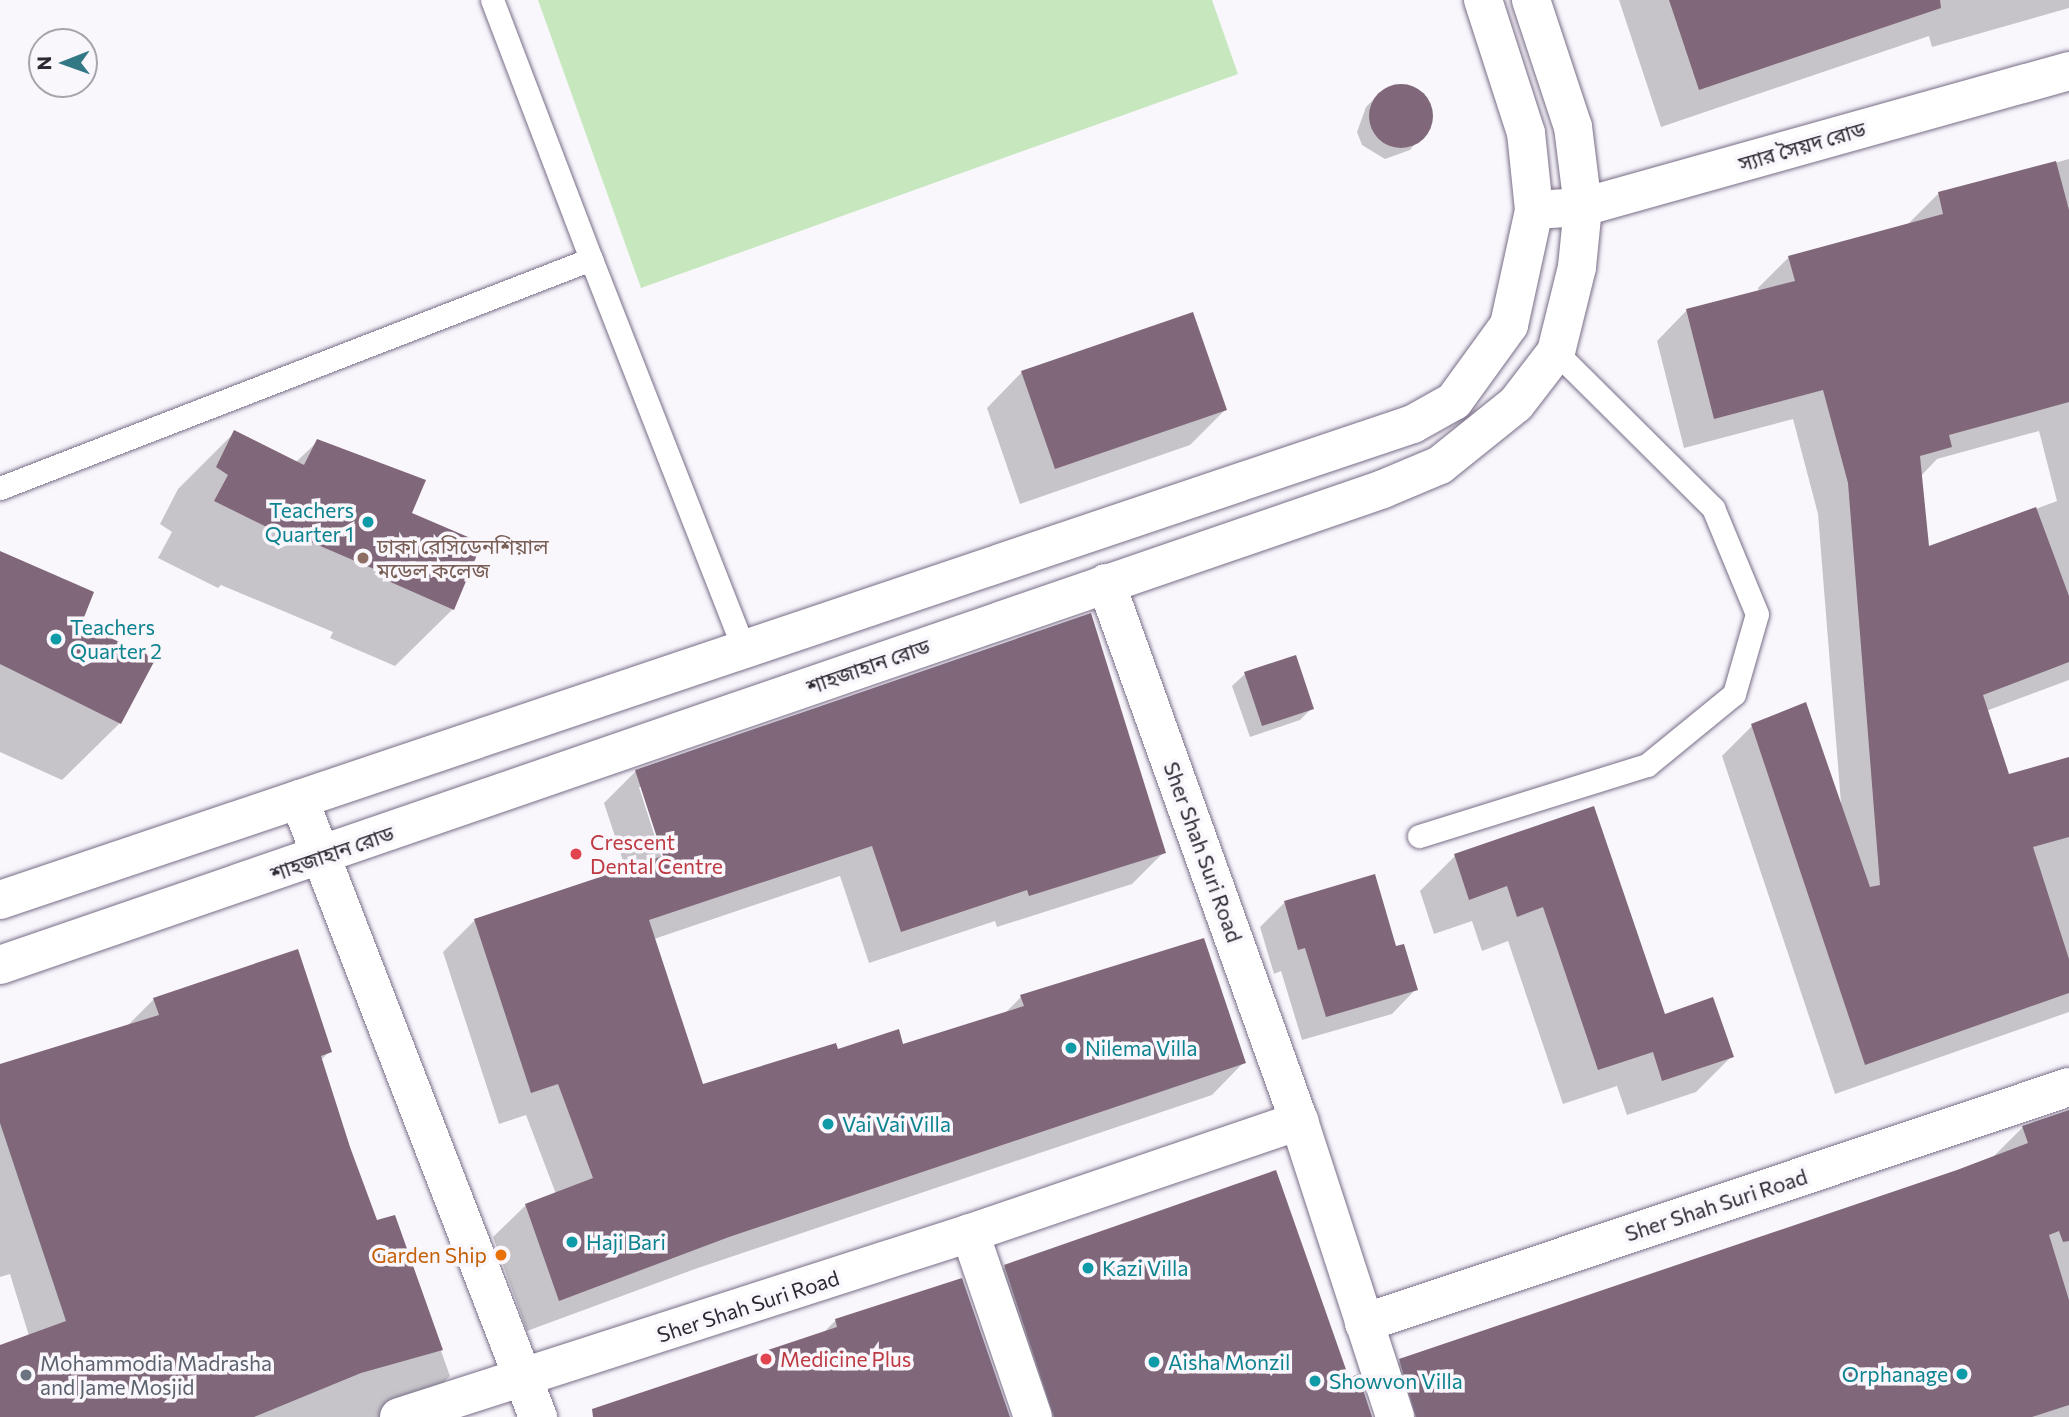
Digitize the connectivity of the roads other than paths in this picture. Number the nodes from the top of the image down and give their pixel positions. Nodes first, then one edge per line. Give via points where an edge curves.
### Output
1 (492, 0) edge
2 (1483, 0) edge
3 (1531, 0) edge
4 (2069, 71) edge
5 (1583, 207) junction
6 (1534, 210) junction
7 (591, 259) junction
8 (1556, 352) junction
9 (0, 488) edge
10 (1107, 583) junction
11 (744, 649) junction
12 (299, 799) junction
13 (1419, 836) dead end
14 (319, 858) junction
15 (0, 900) edge
16 (0, 965) edge
17 (2069, 1087) edge
18 (1299, 1121) junction
19 (970, 1233) junction
20 (1364, 1323) junction
21 (526, 1379) junction
22 (399, 1417) edge
23 (538, 1417) edge
24 (1033, 1417) edge
25 (1395, 1417) edge

1 - 7 lane
2 - 6 street via 1526,133
3 - 5 street, শাহজাহান রোড via 1573,127
4 - 5 street, স্যার সৈয়দ রোড
5 - 6 street, স্যার সৈয়দ রোড
5 - 8 street, শাহজাহান রোড via 1577,267
6 - 11 street via 1509,325 1454,401 1413,424
7 - 9 lane
7 - 11 lane
8 - 10 street, শাহজাহান রোড via 1517,404 1440,465 1383,489
8 - 13 lane via 1713,508 1757,614 1754,628 1734,694 1647,765
10 - 14 street, শাহজাহান রোড
10 - 18 street, Sher Shah Suri Road
11 - 12 street
12 - 14 street
12 - 15 street
14 - 16 street, শাহজাহান রোড
14 - 21 street
17 - 20 street, Sher Shah Suri Road
18 - 19 street, Sher Shah Suri Road
18 - 20 street, Sher Shah Suri Road
19 - 21 street, Sher Shah Suri Road
19 - 24 street
20 - 25 street, Sher Shah Suri Road
21 - 22 street, Sher Shah Suri Road
21 - 23 street

